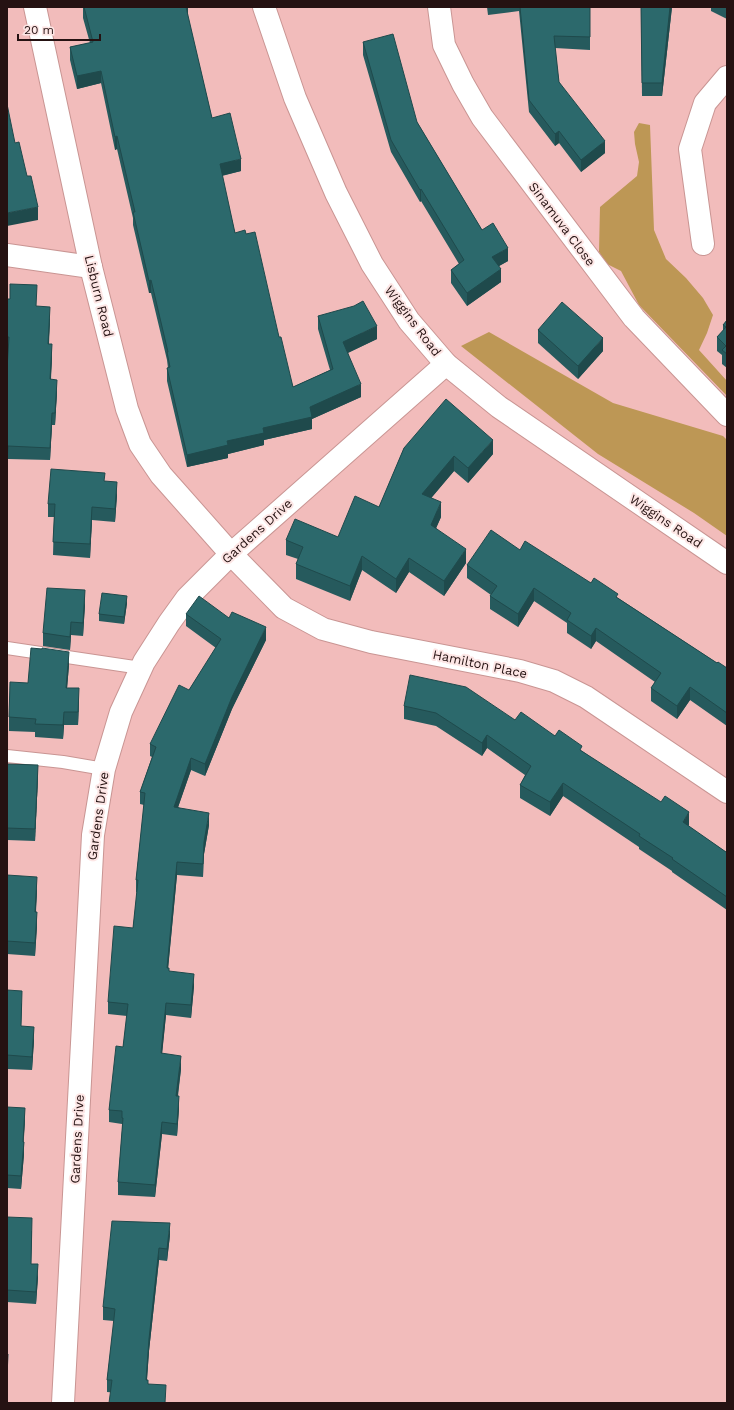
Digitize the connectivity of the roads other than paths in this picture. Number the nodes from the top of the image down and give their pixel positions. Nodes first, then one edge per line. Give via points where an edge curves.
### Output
1 (36, 7) edge
2 (264, 7) edge
3 (439, 7) edge
4 (727, 77) edge
5 (703, 244) dead end
6 (7, 255) edge
7 (92, 267) junction
8 (446, 364) junction
9 (727, 416) edge
10 (231, 554) junction
11 (727, 563) edge
12 (7, 648) edge
13 (141, 668) junction
14 (7, 756) edge
15 (104, 769) junction
16 (727, 792) edge
17 (63, 1403) edge

1 - 7 street, Lisburn Road
2 - 8 street, Wiggins Road via 295,98 336,193 372,264 410,321
3 - 9 street, Sinamuva Close via 444,45 482,117 634,318
4 - 5 street via 705,103 690,149
6 - 7 street
7 - 10 street, Lisburn Road via 127,409 140,444 161,475
8 - 10 street, Gardens Drive
8 - 11 street, Wiggins Road via 499,407
10 - 13 street, Gardens Drive via 187,598
10 - 16 street, Hamilton Place via 284,608 323,629 370,642 520,671 554,681 586,697
12 - 13 lane
13 - 15 street, Gardens Drive via 121,712
14 - 15 lane
15 - 17 street, Gardens Drive via 93,835

